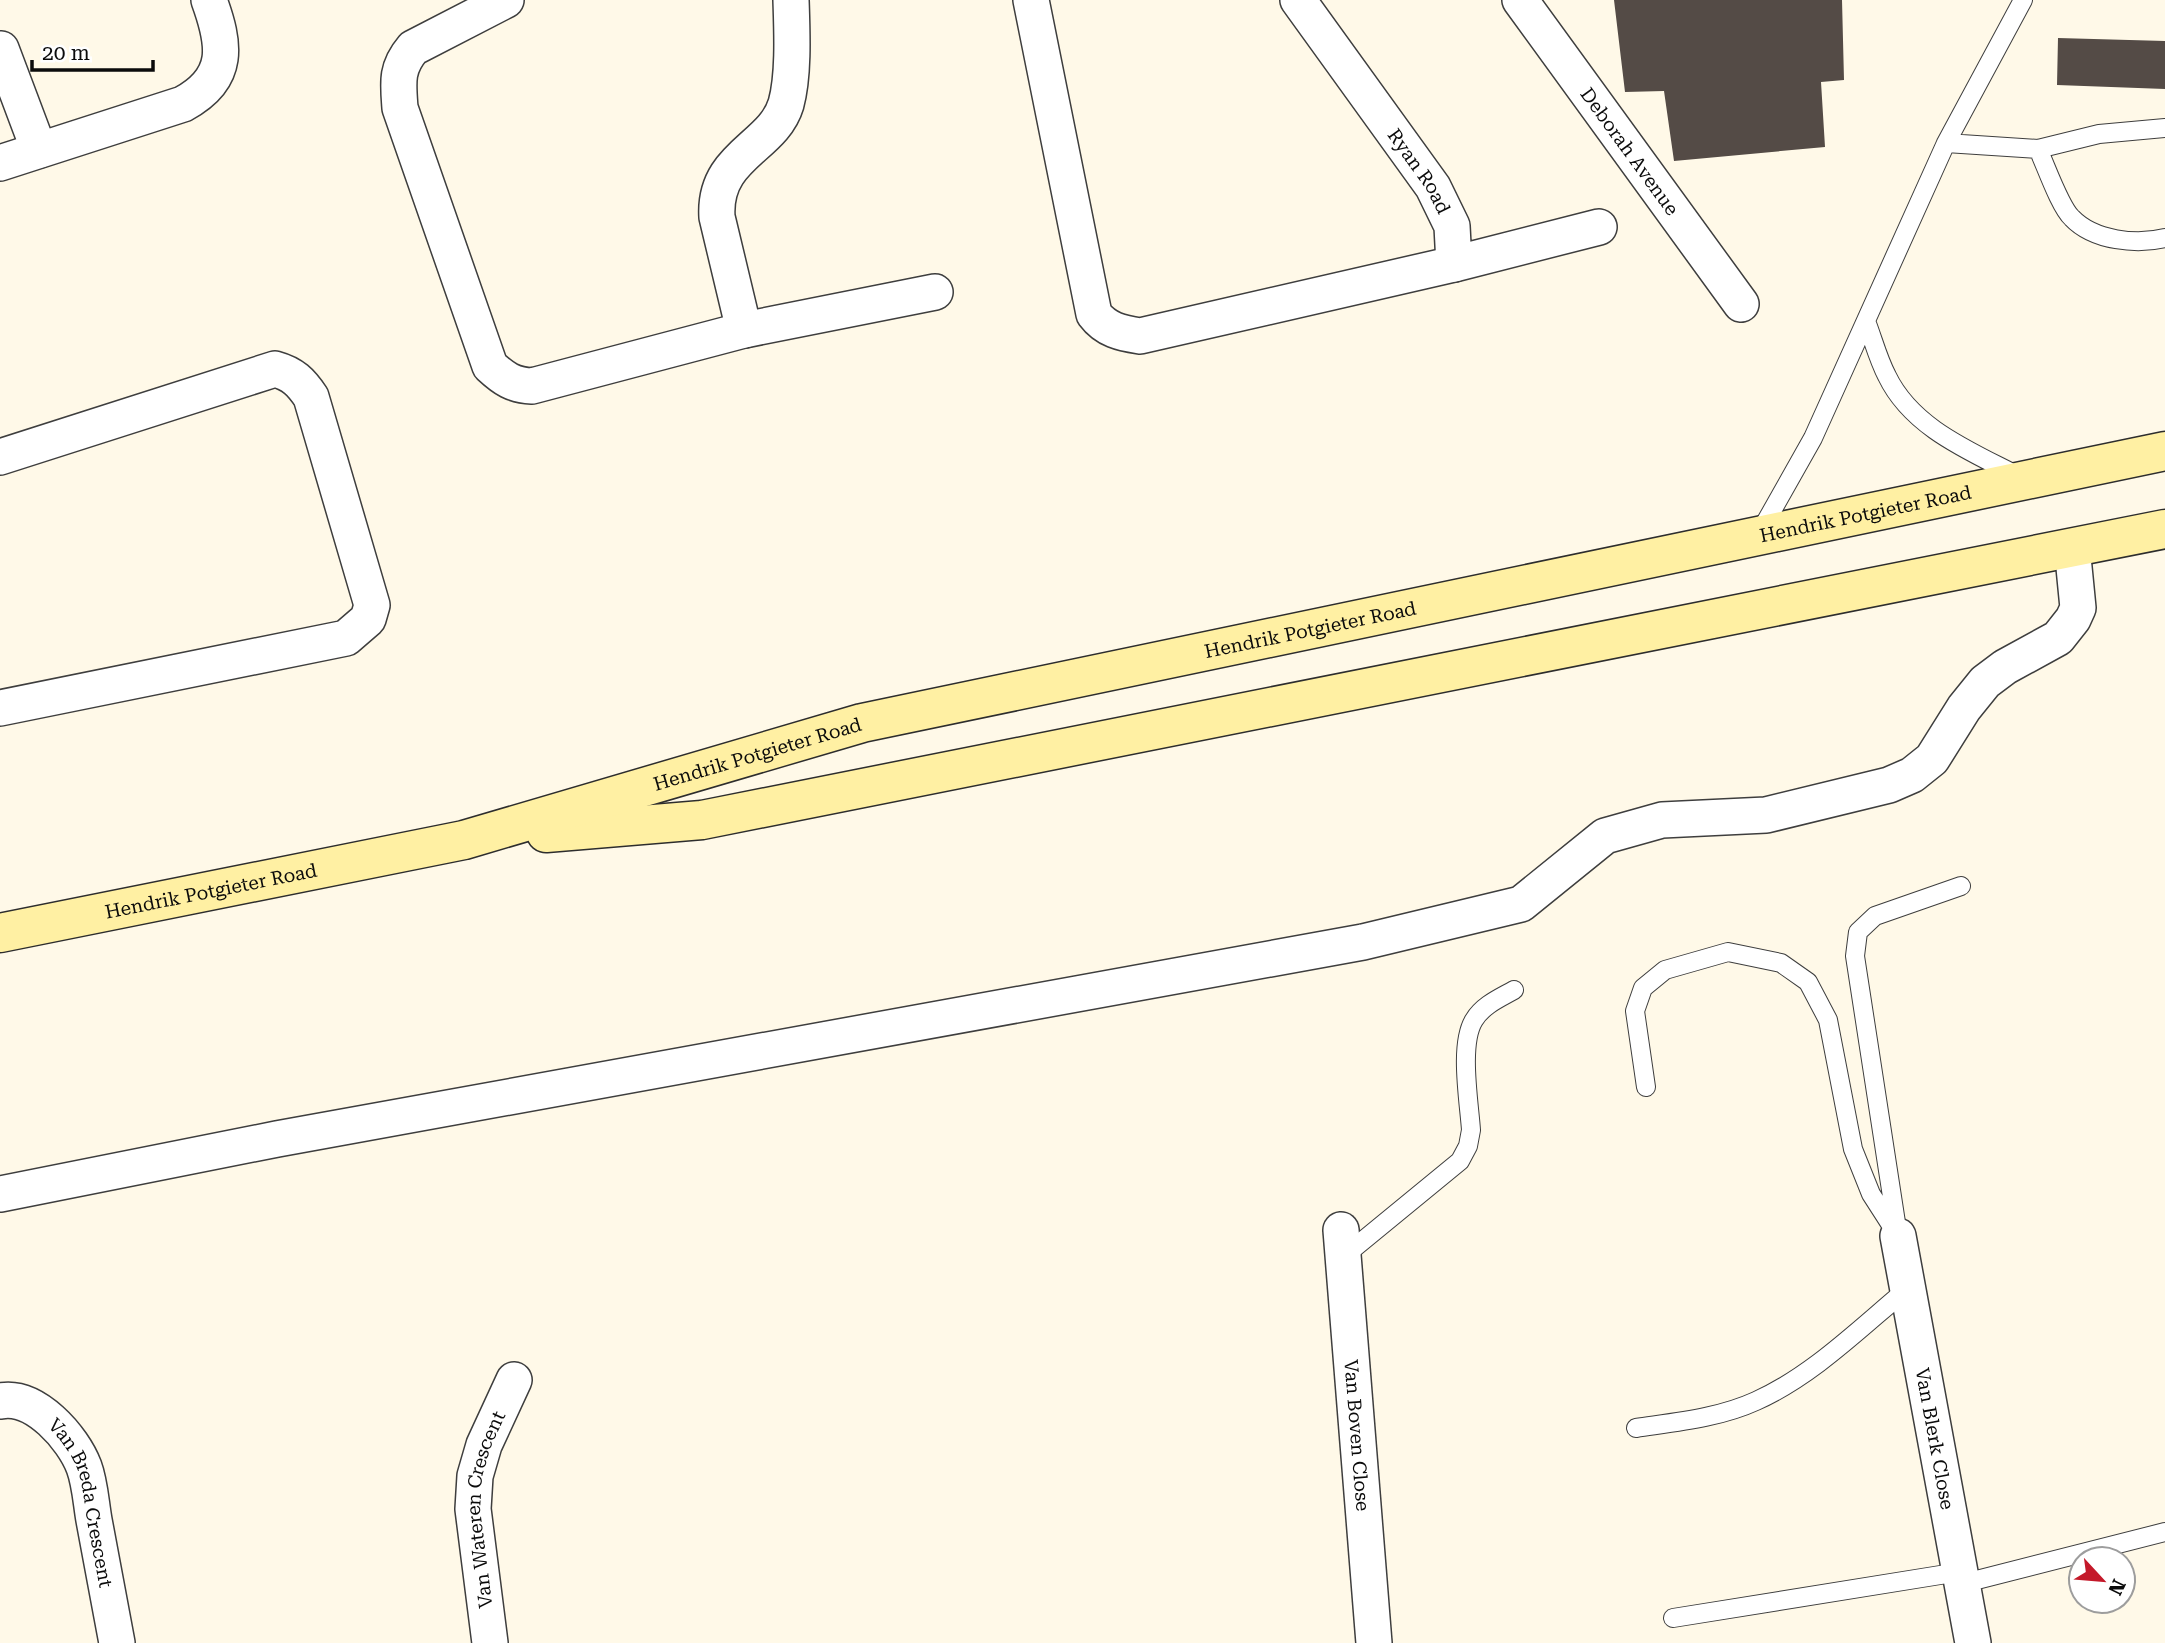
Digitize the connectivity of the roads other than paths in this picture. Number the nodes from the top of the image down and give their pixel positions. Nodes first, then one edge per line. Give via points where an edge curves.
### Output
1 (209, 0) edge
2 (506, 0) edge
3 (790, 0) edge
4 (1031, 0) edge
5 (1298, 0) edge
6 (1520, 0) edge
7 (2023, 0) edge
8 (1, 49) edge
9 (2165, 128) edge
10 (1946, 143) junction
11 (2038, 149) junction
12 (39, 150) junction
13 (0, 163) edge
14 (1600, 227) dead end
15 (2165, 238) edge
16 (1454, 264) junction
17 (935, 292) dead end
18 (1741, 304) dead end
19 (1866, 321) junction
20 (744, 330) junction
21 (2165, 451) edge
22 (0, 457) edge
23 (2027, 481) junction
24 (2165, 529) edge
25 (1759, 535) junction
26 (2072, 547) junction
27 (0, 708) edge
28 (464, 839) junction
29 (1961, 886) dead end
30 (0, 933) edge
31 (1514, 990) dead end
32 (1646, 1087) dead end
33 (0, 1194) edge
34 (1898, 1236) junction
35 (1342, 1244) joint
36 (1906, 1290) junction
37 (514, 1380) dead end
38 (0, 1401) edge
39 (1636, 1428) dead end
40 (2165, 1532) edge
41 (1960, 1578) junction
42 (1674, 1618) dead end
43 (117, 1643) edge
44 (490, 1643) edge
45 (1374, 1643) edge
46 (1973, 1643) edge

1 - 12 street via 222,52 208,84 194,97
2 - 20 street via 413,48 403,60 398,80 400,108 490,366 516,385 532,386
3 - 20 street via 786,105 769,130 738,159 716,199
4 - 16 street via 1094,314 1111,330 1140,336
5 - 16 street, Ryan Road via 1433,187 1452,226
6 - 18 street, Deborah Avenue
7 - 10 lane
8 - 12 street
9 - 11 lane via 2099,134
10 - 11 lane
10 - 19 lane
11 - 15 lane via 2070,218 2088,230 2129,243
12 - 13 street
14 - 16 street
17 - 20 street
19 - 23 lane via 1887,378 1911,411 1944,438
19 - 25 lane via 1813,438
21 - 23 main road, Hendrik Potgieter Road
22 - 27 street via 275,369 290,373 311,397 372,605 368,619 346,638
23 - 25 main road, Hendrik Potgieter Road
24 - 26 main road, Hendrik Potgieter Road
25 - 28 main road, Hendrik Potgieter Road via 862,723
26 - 28 main road, Hendrik Potgieter Road via 702,820
26 - 33 street via 2078,608 2073,619 2058,638 1984,682 1932,759 1912,775 1889,785 1766,815 1662,820 1605,836 1521,904 1363,942 277,1139
28 - 30 main road, Hendrik Potgieter Road
29 - 34 lane via 1875,916 1858,932 1855,956
31 - 35 lane via 1484,1008 1467,1035 1471,1130 1460,1161
32 - 34 lane via 1635,1011 1643,988 1665,970 1728,952 1780,963 1808,982 1828,1020 1853,1149 1871,1194
34 - 36 street, Van Blerk Close
35 - 45 street, Van Boven Close
36 - 39 lane via 1804,1374 1755,1402 1710,1416
36 - 41 street, Van Blerk Close
37 - 44 street, Van Wateren Crescent via 475,1476 473,1509
38 - 43 street, Van Breda Crescent via 8,1399 32,1408 55,1424 70,1440 84,1468
40 - 41 lane
41 - 42 lane
41 - 46 street, Van Blerk Close

